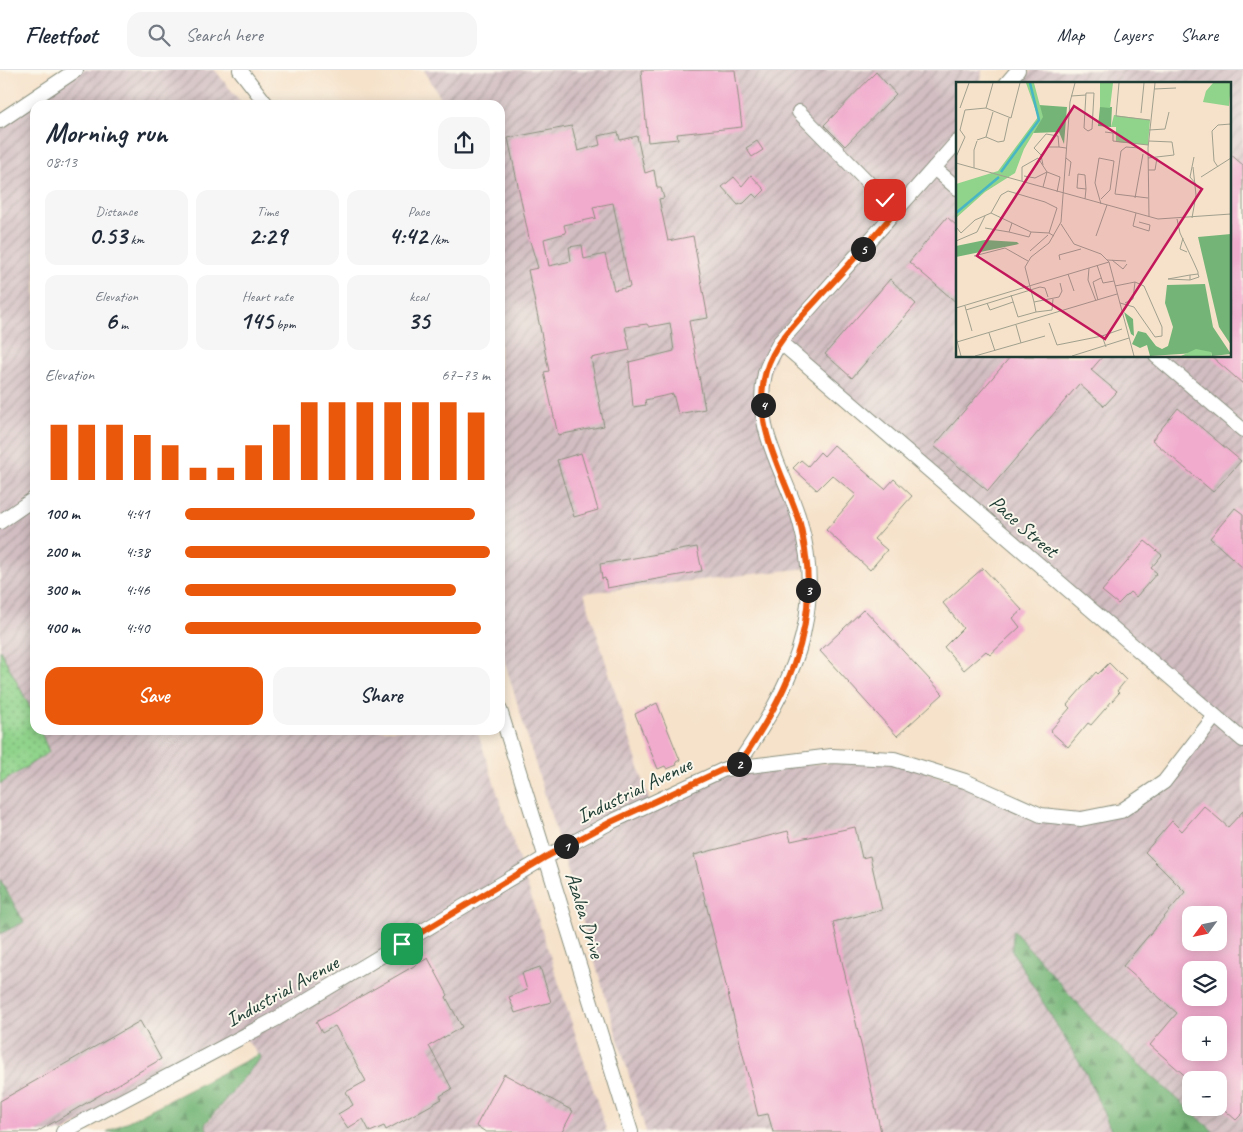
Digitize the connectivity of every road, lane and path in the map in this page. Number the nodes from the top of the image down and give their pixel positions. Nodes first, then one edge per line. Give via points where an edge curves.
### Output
1 (76, 70) edge
2 (240, 70) edge
3 (1018, 70) edge
4 (1008, 82) edge
5 (32, 100) edge
6 (262, 100) edge
7 (30, 101) edge
8 (799, 112) dead end
9 (0, 122) edge
10 (956, 143) edge
11 (934, 168) junction
12 (956, 187) edge
13 (896, 211) junction
14 (780, 342) junction
15 (1158, 358) edge
16 (1243, 430) edge
17 (30, 501) edge
18 (0, 522) edge
19 (1215, 716) junction
20 (505, 726) edge
21 (1243, 740) edge
22 (738, 766) junction
23 (546, 857) junction
24 (63, 1132) edge
25 (631, 1132) edge

1 - 5 street
2 - 6 street
3 - 4 street
7 - 9 street
8 - 13 street
10 - 11 street
11 - 12 street
11 - 13 street
13 - 14 street
14 - 19 street, Pace Street
14 - 22 street via 766,371 763,419 770,447 800,521 808,568 808,613 795,666 769,719
15 - 16 street
17 - 18 street
19 - 21 street, Pace Street
19 - 22 street, Industrial Avenue via 1164,782 1121,812 1081,819 1041,815 965,781 894,759 832,756
20 - 23 street, Azalea Drive
22 - 23 street, Industrial Avenue via 724,769 611,822
23 - 24 street, Industrial Avenue via 276,1019
23 - 25 street, Azalea Drive

